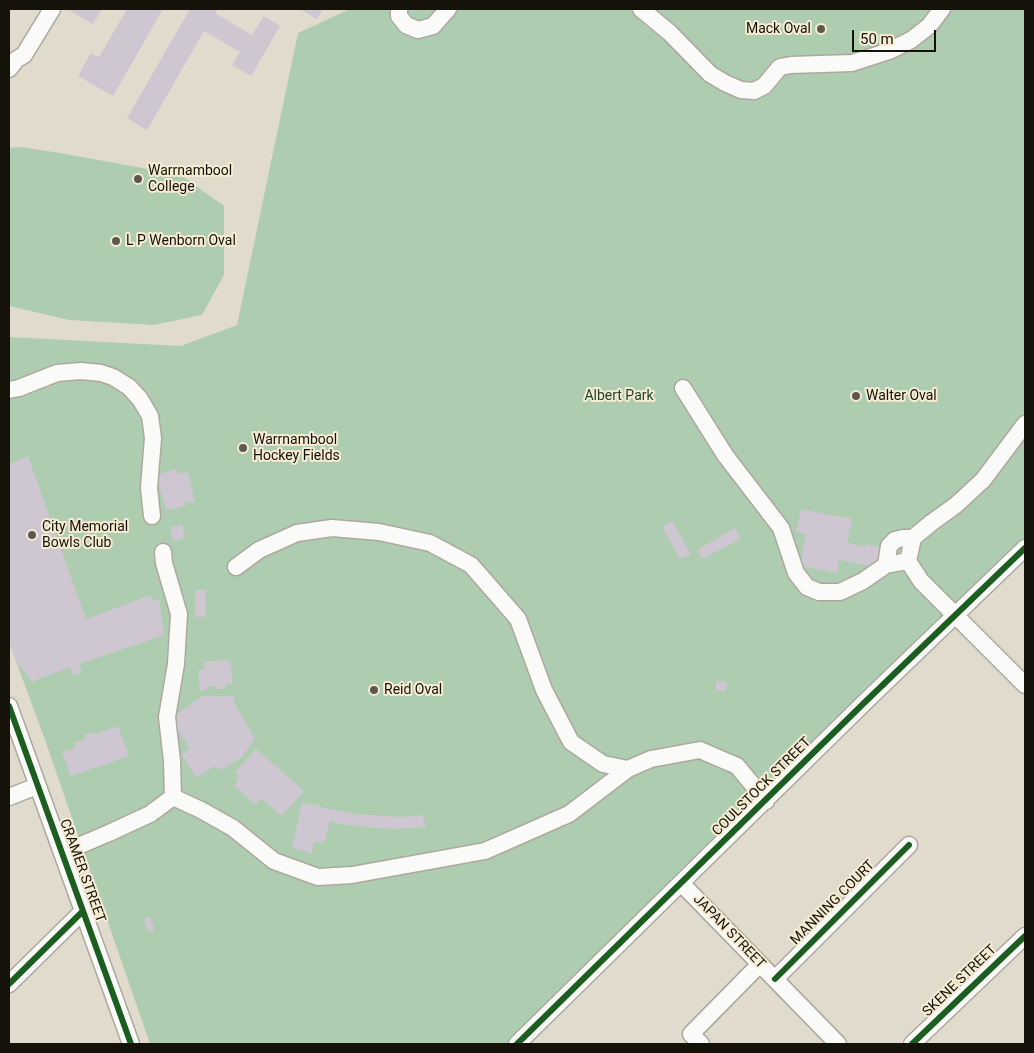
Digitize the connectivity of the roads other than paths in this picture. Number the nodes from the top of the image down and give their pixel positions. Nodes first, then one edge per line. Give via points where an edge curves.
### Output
1 (52, 9) edge
2 (399, 9) edge
3 (448, 9) edge
4 (641, 9) edge
5 (942, 9) edge
6 (9, 69) edge
7 (683, 388) dead end
8 (9, 390) edge
9 (1025, 424) edge
10 (152, 516) dead end
11 (913, 538) junction
12 (1025, 548) edge
13 (163, 552) dead end
14 (908, 561) junction
15 (886, 565) junction
16 (236, 567) dead end
17 (956, 615) junction
18 (1025, 685) edge
19 (9, 706) edge
20 (628, 769) junction
21 (38, 786) junction
22 (9, 796) edge
23 (173, 797) junction
24 (766, 801) junction
25 (908, 845) dead end
26 (62, 852) junction
27 (682, 884) junction
28 (83, 911) junction
29 (1025, 936) edge
30 (760, 964) junction
31 (774, 979) junction
32 (9, 984) edge
33 (131, 1044) edge
34 (517, 1044) edge
35 (701, 1044) edge
36 (838, 1044) edge
37 (912, 1044) edge

1 - 6 street via 24,55
2 - 3 street via 399,16 406,25 418,30 433,26
4 - 5 street via 710,74 725,84 754,91 764,86 780,67 852,63 889,51 929,26
7 - 15 street via 725,454 781,528 796,573 807,587 819,592 840,592
8 - 10 street via 57,374 81,371 101,373 129,387 150,416 153,438
9 - 11 street via 983,480
11 - 14 street
11 - 15 street via 895,540 889,546
12 - 17 street, COULSTOCK STREET
13 - 23 street via 179,614 176,664 167,717
14 - 15 street
14 - 17 street via 921,581
16 - 20 street via 259,550 297,533 332,528 379,532 430,543 471,565 518,619 544,690 571,742 603,764
17 - 18 street
17 - 24 street, COULSTOCK STREET
19 - 21 street, CRAMER STREET
20 - 23 street via 569,814 485,851 352,875 318,877 274,861 234,828
20 - 24 street via 652,759 700,750 738,766
21 - 22 street
21 - 26 street, CRAMER STREET
23 - 26 street via 150,814
24 - 27 street, COULSTOCK STREET
25 - 31 street, MANNING COURT
26 - 28 street, CRAMER STREET
27 - 30 street, JAPAN STREET
27 - 34 street, COULSTOCK STREET
28 - 32 street
28 - 33 street, CRAMER STREET
29 - 37 street, SKENE STREET
30 - 31 street, JAPAN STREET
30 - 35 street via 691,1034
31 - 36 street, JAPAN STREET

